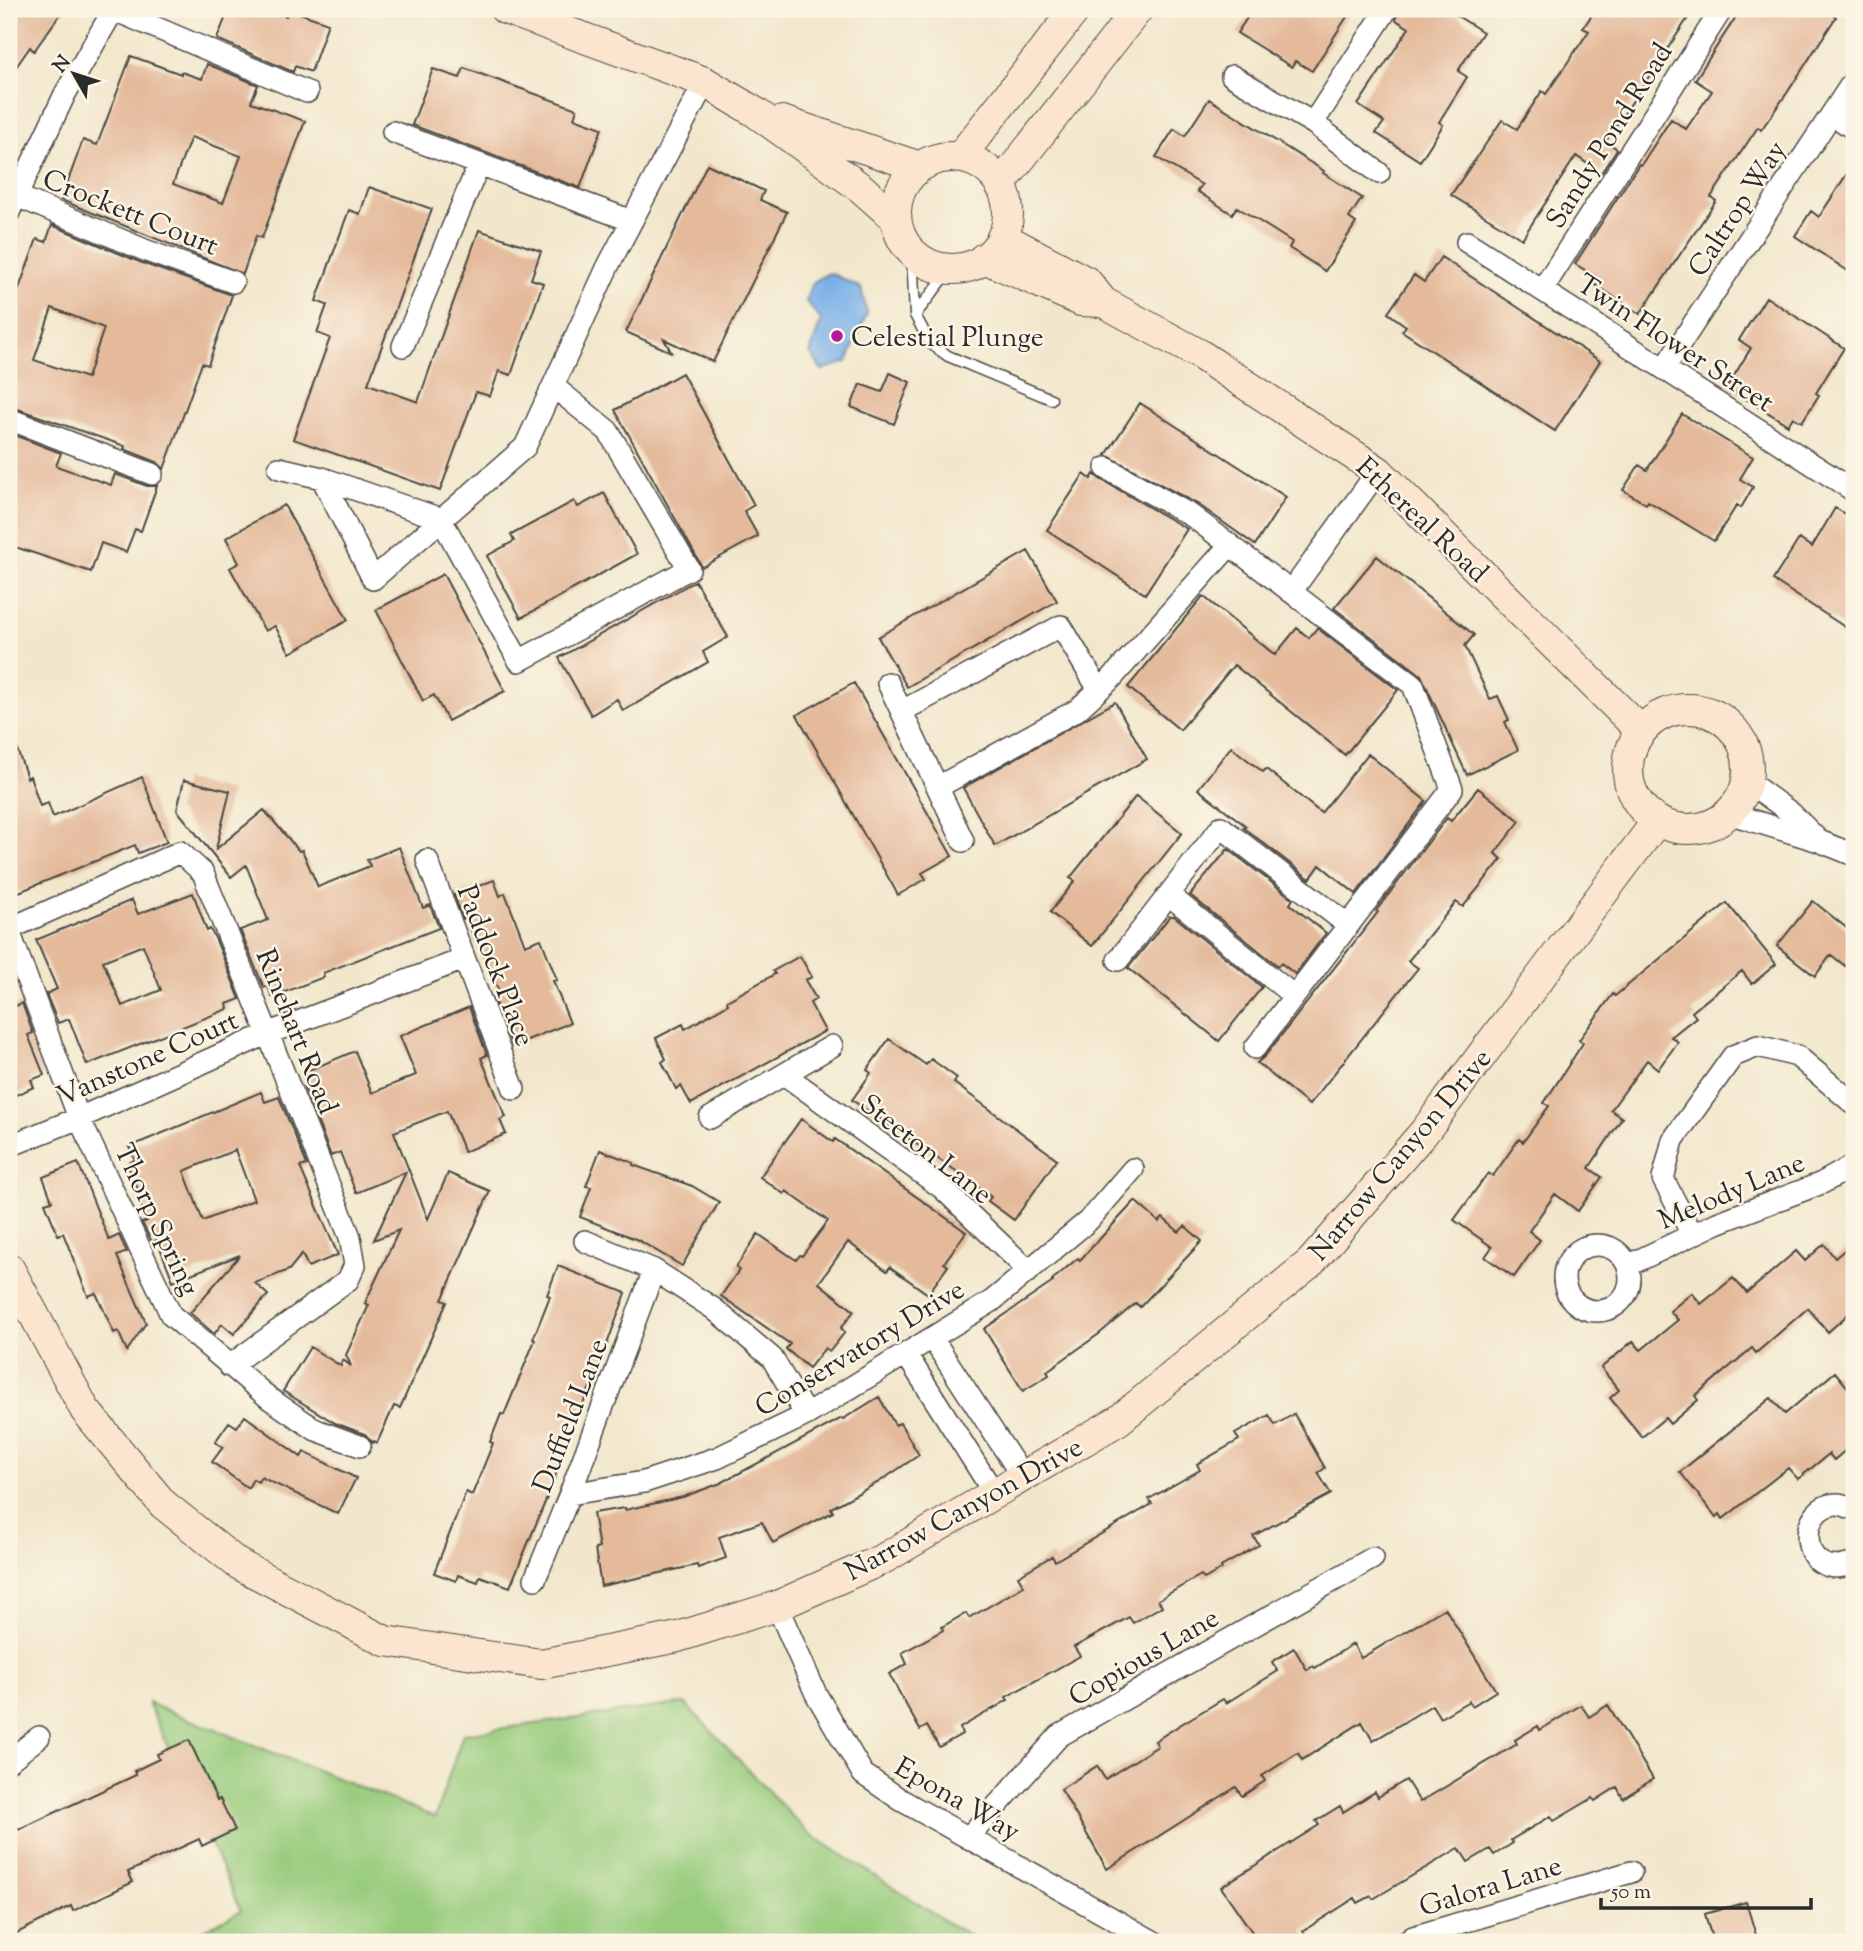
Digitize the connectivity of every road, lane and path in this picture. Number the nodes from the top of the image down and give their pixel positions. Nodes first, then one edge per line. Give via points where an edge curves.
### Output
1 (113, 9) edge
2 (505, 9) edge
3 (1076, 9) edge
4 (1138, 9) edge
5 (1387, 9) edge
6 (1722, 9) edge
7 (1232, 76) dead end
8 (1854, 80) edge
9 (705, 82) junction
10 (307, 92) dead end
11 (755, 112) junction
12 (1832, 114) junction
13 (1313, 123) junction
14 (1854, 129) edge
15 (393, 132) dead end
16 (960, 157) junction
17 (479, 164) junction
18 (920, 167) junction
19 (1379, 173) dead end
20 (1000, 185) junction
21 (11, 199) edge
22 (896, 219) junction
23 (632, 221) junction
24 (1467, 242) dead end
25 (993, 248) junction
26 (912, 253) junction
27 (939, 268) junction
28 (233, 282) dead end
29 (1542, 290) junction
30 (915, 315) junction
31 (403, 346) dead end
32 (1665, 367) junction
33 (553, 386) junction
34 (1051, 399) dead end
35 (9, 419) edge
36 (279, 468) dead end
37 (1106, 468) dead end
38 (1378, 471) junction
39 (152, 474) dead end
40 (322, 478) junction
41 (1854, 491) edge
42 (441, 519) junction
43 (1230, 545) junction
44 (1291, 592) junction
45 (888, 683) dead end
46 (1099, 690) junction
47 (902, 712) junction
48 (1641, 731) junction
49 (1747, 781) junction
50 (938, 787) junction
51 (1728, 813) junction
52 (1657, 821) junction
53 (963, 841) dead end
54 (1819, 841) junction
55 (1854, 855) edge
56 (427, 860) dead end
57 (1169, 895) junction
58 (1348, 925) junction
59 (9, 930) edge
60 (464, 959) junction
61 (1118, 960) dead end
62 (1294, 996) junction
63 (269, 1033) junction
64 (832, 1046) dead end
65 (1255, 1048) dead end
66 (785, 1075) junction
67 (514, 1089) dead end
68 (1854, 1104) edge
69 (79, 1118) junction
70 (710, 1118) dead end
71 (9, 1146) edge
72 (1854, 1165) edge
73 (1133, 1170) dead end
74 (1692, 1234) junction
75 (585, 1241) dead end
76 (1629, 1265) dead end
77 (9, 1268) edge
78 (654, 1270) junction
79 (1029, 1271) junction
80 (932, 1338) junction
81 (906, 1354) junction
82 (229, 1366) junction
83 (806, 1415) junction
84 (360, 1447) dead end
85 (1022, 1476) junction
86 (994, 1493) junction
87 (570, 1494) junction
88 (1854, 1509) edge
89 (1373, 1558) dead end
90 (1854, 1563) edge
91 (535, 1578) dead end
92 (776, 1606) junction
93 (39, 1737) dead end
94 (9, 1761) edge
95 (968, 1838) junction
96 (1631, 1872) dead end
97 (1154, 1942) edge
98 (1407, 1942) edge

1 - 10 street
1 - 21 street
2 - 9 street
3 - 16 street
4 - 20 street
5 - 13 street
6 - 29 street, Sandy Pond Road
7 - 13 street
8 - 12 street, Caltrop Way
9 - 11 street
9 - 23 street
11 - 18 street
11 - 22 street via 861,188
12 - 14 street
12 - 32 street, Caltrop Way
13 - 19 street
15 - 17 street
16 - 18 street via 933,160
16 - 20 street via 976,162
17 - 23 street
17 - 31 street
18 - 22 street via 901,190
20 - 25 street via 1007,224
21 - 28 street, Crockett Court
22 - 26 street via 901,238
23 - 33 street
24 - 29 street, Twin Flower Street
25 - 27 street via 963,267
25 - 38 street, Ethereal Road via 1081,301 1104,302 1199,354
26 - 27 street
26 - 30 lane
27 - 30 lane via 943,279
29 - 32 street, Twin Flower Street
30 - 34 lane via 930,343 948,356
32 - 41 street, Twin Flower Street
33 - 42 street via 525,447
33 - 42 street via 608,431 689,569 519,662
35 - 39 street
36 - 40 street
37 - 43 street via 1192,516
38 - 44 street
38 - 48 street, Ethereal Road
40 - 42 street
40 - 42 street via 373,579
43 - 44 street
43 - 46 street
44 - 58 street via 1413,685 1452,789
45 - 47 street
46 - 47 street via 1061,626
46 - 50 street via 1077,710
47 - 50 street
48 - 49 street via 1671,711 1707,711 1736,732 1745,748
48 - 52 street via 1630,754 1628,780 1634,796
49 - 51 street via 1740,800
49 - 54 street via 1791,813
50 - 53 street
51 - 52 street via 1712,825 1693,829
51 - 54 street
52 - 85 street, Narrow Canyon Drive via 1425,1131 1311,1262 1119,1420
54 - 55 street
56 - 60 street, Paddock Place
57 - 58 street via 1221,827
57 - 61 street
57 - 62 street
58 - 62 street
59 - 63 street, Rinehart Road via 180,852 203,873
59 - 69 street, Thorp Spring
60 - 63 street, Vanstone Court
60 - 67 street, Paddock Place
62 - 65 street
63 - 69 street, Vanstone Court
63 - 82 street, Rinehart Road via 350,1237 355,1265 348,1280
64 - 66 street
66 - 70 street
66 - 79 street, Steeton Lane via 942,1188
68 - 74 street via 1797,1056 1758,1046 1733,1056 1673,1140 1663,1179
69 - 71 street, Vanstone Court
69 - 82 street, Thorp Spring via 171,1315
72 - 74 street, Melody Lane via 1822,1184
73 - 79 street, Conservatory Drive via 1088,1221
74 - 76 street, Melody Lane
75 - 78 street
77 - 92 street, Narrow Canyon Drive via 85,1410 163,1504 238,1564 385,1641 541,1664 678,1637
78 - 83 street via 714,1309 772,1358
78 - 87 street, Duffield Lane
79 - 80 street, Conservatory Drive
80 - 81 street, Conservatory Drive
80 - 85 street
81 - 83 street, Conservatory Drive
81 - 86 street
82 - 84 street, Thorp Spring via 316,1430
83 - 87 street, Conservatory Drive via 717,1458 643,1482
85 - 86 street, Narrow Canyon Drive
86 - 92 street, Narrow Canyon Drive via 883,1559
87 - 91 street, Duffield Lane
88 - 90 street via 1837,1504 1819,1511 1808,1528 1809,1548 1821,1563 1840,1568
89 - 95 street, Copious Lane via 1059,1736
92 - 95 street, Epona Way via 816,1694 863,1774
93 - 94 street
95 - 97 street, Epona Way
96 - 98 street, Galora Lane

